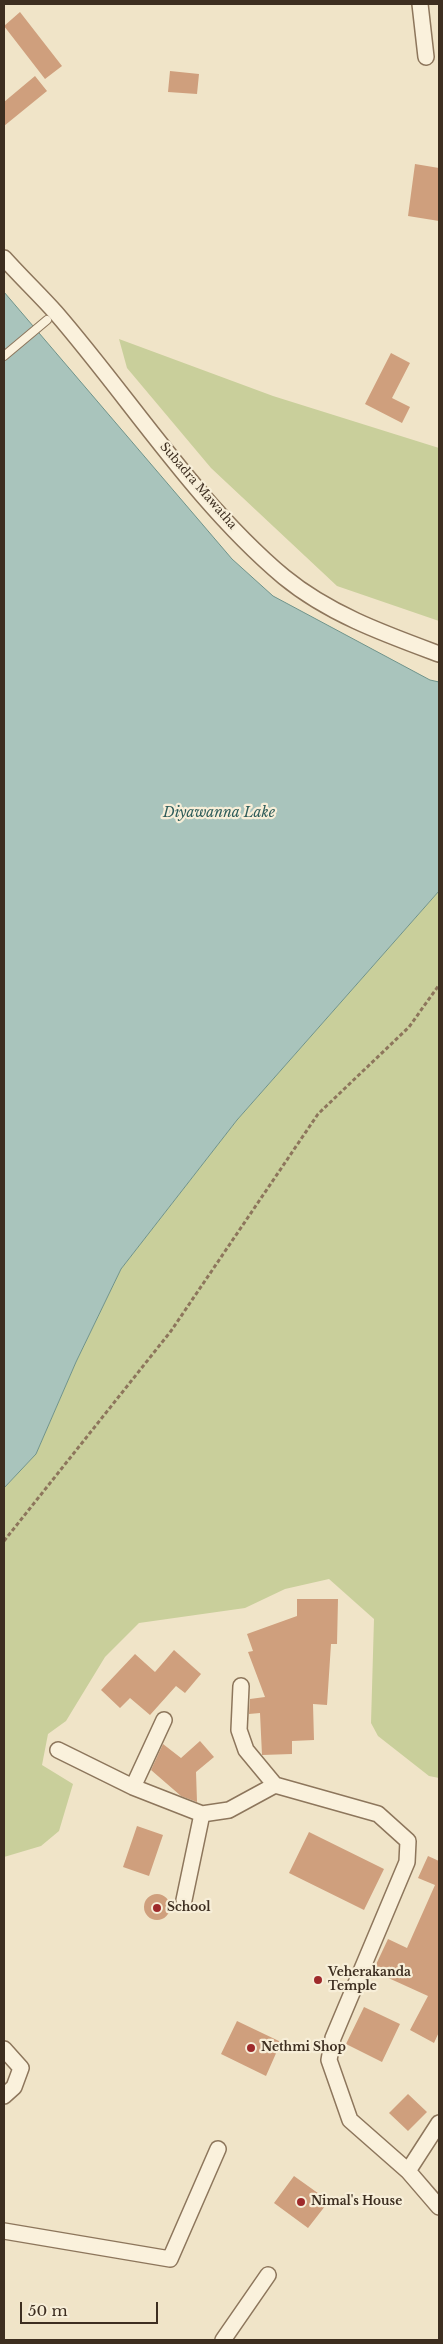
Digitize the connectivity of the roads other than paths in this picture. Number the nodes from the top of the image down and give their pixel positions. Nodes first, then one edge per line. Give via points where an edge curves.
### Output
1 (420, 4) edge
2 (426, 57) dead end
3 (4, 258) edge
4 (51, 317) junction
5 (4, 356) edge
6 (439, 654) edge
7 (241, 1686) dead end
8 (164, 1720) dead end
9 (58, 1750) dead end
10 (275, 1785) junction
11 (132, 1787) junction
12 (202, 1814) junction
13 (184, 1900) dead end
14 (4, 2049) edge
15 (4, 2096) edge
16 (439, 2123) edge
17 (218, 2149) dead end
18 (408, 2171) junction
19 (439, 2207) edge
20 (4, 2231) edge
21 (268, 2275) dead end
22 (223, 2340) edge

1 - 2 street
3 - 4 street, Subadra Mawatha
4 - 5 lane
4 - 6 street, Subadra Mawatha via 204,496 285,578 337,612
7 - 10 street via 238,1730 246,1750
8 - 11 street
9 - 11 street
10 - 12 street via 229,1810
10 - 18 street via 378,1814 408,1841 407,1862 333,2038 329,2060 350,2120
11 - 12 street
12 - 13 street
14 - 15 street via 20,2068 14,2086
16 - 18 street
17 - 20 street via 170,2259
18 - 19 street
21 - 22 street

